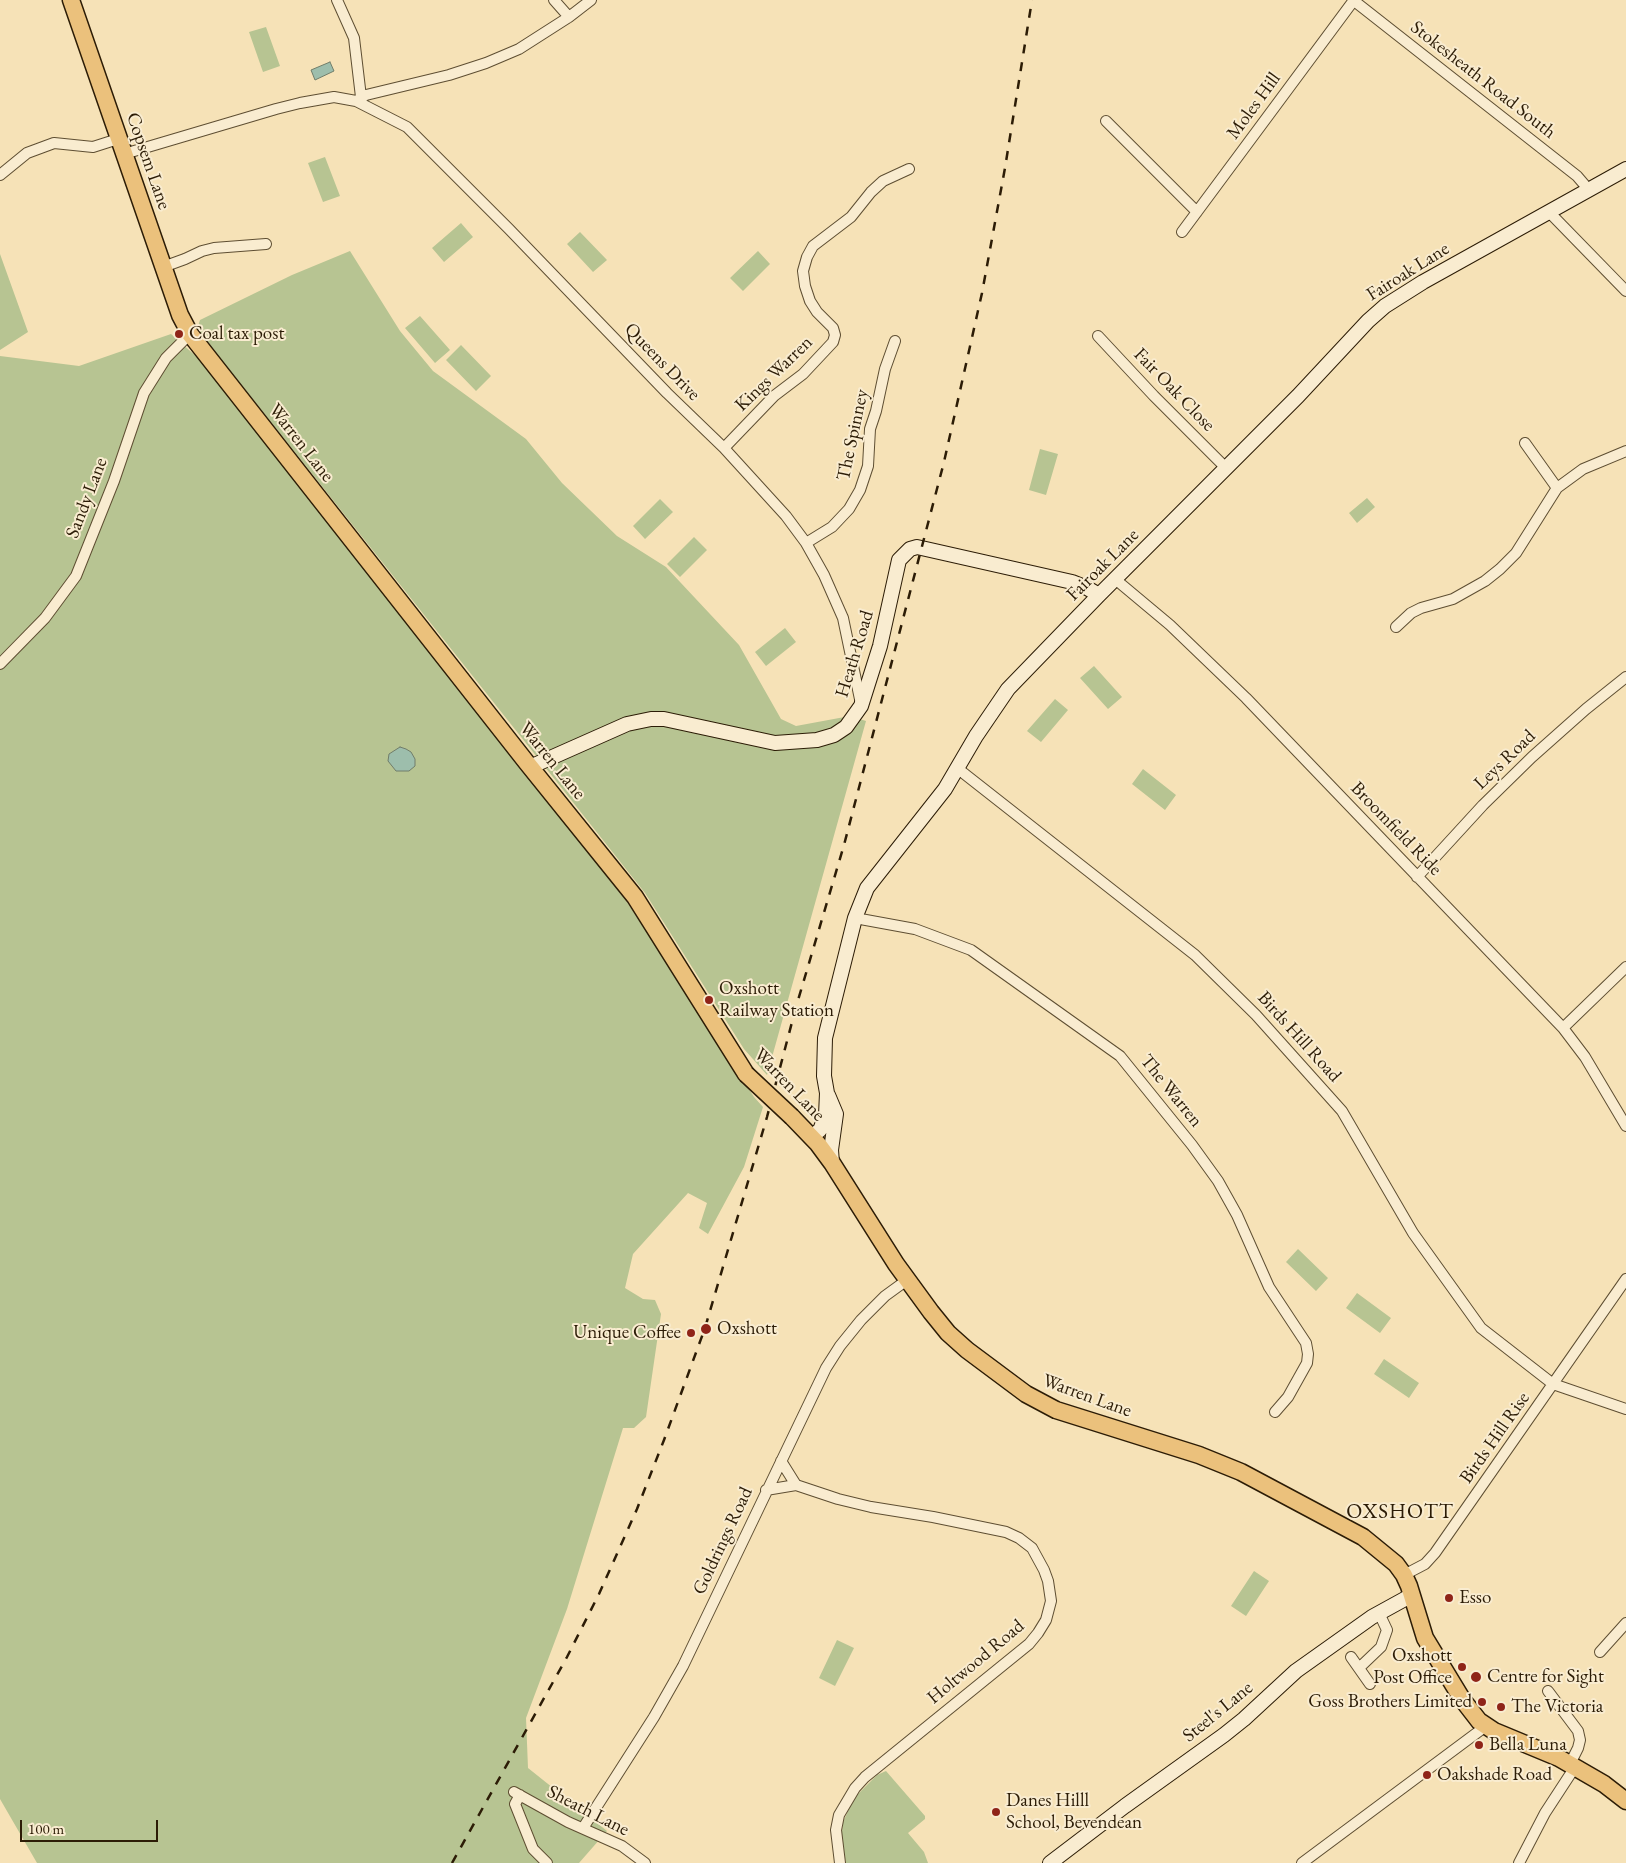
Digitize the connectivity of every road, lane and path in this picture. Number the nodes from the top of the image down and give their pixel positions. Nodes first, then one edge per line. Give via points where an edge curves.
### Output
1 (71, 0) edge
2 (337, 0) edge
3 (554, 0) edge
4 (591, 0) edge
5 (1354, 0) edge
6 (569, 18) junction
7 (358, 99) junction
8 (1106, 121) dead end
9 (121, 146) junction
10 (1626, 168) edge
11 (909, 169) dead end
12 (0, 174) edge
13 (1589, 190) junction
14 (1197, 212) junction
15 (1549, 212) junction
16 (1182, 232) dead end
17 (266, 244) dead end
18 (163, 267) junction
19 (1626, 292) edge
20 (190, 334) junction
21 (1098, 336) dead end
22 (895, 341) dead end
23 (1525, 443) dead end
24 (724, 448) junction
25 (1626, 451) edge
26 (1226, 468) junction
27 (1557, 488) junction
28 (806, 543) junction
29 (1115, 579) junction
30 (1099, 595) junction
31 (1396, 627) dead end
32 (0, 664) edge
33 (1626, 676) edge
34 (862, 706) junction
35 (530, 767) junction
36 (957, 768) junction
37 (1417, 877) junction
38 (855, 918) junction
39 (1626, 968) edge
40 (1562, 1028) junction
41 (827, 1092) junction
42 (1626, 1126) edge
43 (811, 1137) junction
44 (832, 1163) junction
45 (1626, 1279) edge
46 (907, 1280) junction
47 (1553, 1384) junction
48 (1626, 1409) edge
49 (1275, 1412) dead end
50 (781, 1461) junction
51 (796, 1486) junction
52 (766, 1490) junction
53 (1404, 1574) junction
54 (1412, 1595) junction
55 (1379, 1613) junction
56 (1626, 1623) edge
57 (1600, 1652) dead end
58 (1350, 1657) dead end
59 (1358, 1668) junction
60 (1370, 1684) dead end
61 (1548, 1691) dead end
62 (1486, 1726) junction
63 (1572, 1765) junction
64 (1626, 1800) edge
65 (583, 1828) junction
66 (547, 1863) edge
67 (645, 1863) edge
68 (840, 1863) edge
69 (1050, 1863) edge
70 (1302, 1863) edge
71 (1519, 1863) edge

1 - 9 main road, Copsem Lane
2 - 7 street via 354,38
3 - 6 street
4 - 6 street
5 - 13 street, Stokesheath Road South via 1577,176
5 - 14 street, Moles Hill
6 - 7 street via 519,50 486,63
7 - 9 street via 334,97 300,102
7 - 24 street, Queens Drive via 419,137
8 - 14 street
9 - 12 street via 54,143 28,153
9 - 18 main road, Copsem Lane
10 - 13 main road, Fairoak Lane
11 - 24 street, Kings Warren via 883,181 843,225 813,246 803,272 805,286 817,312 833,328 833,342
13 - 15 main road, Fairoak Lane
14 - 16 street, Moles Hill
15 - 19 street
15 - 26 main road, Fairoak Lane via 1385,306
17 - 18 street via 214,248
18 - 20 main road, Copsem Lane
20 - 32 street, Sandy Lane via 166,358 144,393 114,481 76,576 45,618
20 - 35 main road, Warren Lane
21 - 26 street, Fair Oak Close
22 - 28 street, The Spinney via 870,429 868,466 860,490 832,528
23 - 27 street
24 - 28 street, Queens Drive via 786,516
25 - 27 street via 1583,469
26 - 29 main road, Fairoak Lane
27 - 31 street via 1516,552 1500,569 1452,599 1410,613
28 - 34 street, Queens Drive via 843,618
29 - 30 main road, Fairoak Lane
29 - 37 street, Broomfield Ride via 1170,625 1239,691
30 - 34 main road, Heath Road via 1072,582 938,551 918,547 910,549 900,560
30 - 36 main road, Fairoak Lane via 1008,689
33 - 37 street, Leys Road via 1532,757
34 - 35 main road, Heath Road via 846,727 834,735 816,740 775,743 664,720 638,720
35 - 43 main road, Warren Lane, bridge via 635,897 746,1074
36 - 38 main road, Fairoak Lane via 945,789 867,888
36 - 47 street, Birds Hill Road via 1196,955 1256,1015 1342,1111 1413,1233 1481,1328
37 - 40 street, Broomfield Ride
38 - 41 main road, Fairoak Lane via 825,1038
38 - 49 street, The Warren via 915,929 971,950 1120,1056 1218,1181 1269,1287 1306,1343 1307,1364
39 - 40 street
40 - 42 street, Broomfield Ride via 1585,1057
41 - 43 main road, Fairoak Lane via 824,1124
41 - 44 main road via 836,1114
43 - 44 main road, Warren Lane
44 - 46 main road, Warren Lane
45 - 47 street
46 - 50 street, Goldrings Road via 885,1296 840,1346
46 - 53 main road, Warren Lane via 948,1333 1026,1394 1056,1410 1241,1472 1363,1537
47 - 48 street, Birds Hill Road
47 - 53 street, Birds Hill Rise via 1431,1559
50 - 51 street
50 - 52 street, Goldrings Road
51 - 52 street, Holtwood Road
51 - 68 street, Holtwood Road via 855,1503 990,1528 1019,1538 1032,1548 1044,1570 1051,1601 1046,1620 1029,1644 855,1788 839,1815 836,1830
52 - 65 street, Goldrings Road via 683,1666
53 - 54 main road
54 - 55 main road, Steel's Lane
54 - 62 main road via 1420,1626 1432,1651 1462,1699
55 - 59 street via 1387,1630 1382,1647
55 - 69 main road, Steel's Lane via 1296,1670 1224,1735
56 - 57 street
58 - 59 street
59 - 60 street
61 - 63 street via 1578,1731 1580,1740
62 - 63 main road
62 - 70 street
63 - 64 main road
63 - 71 street
65 - 66 street, Sheath Lane via 517,1794 516,1809 533,1849
65 - 67 street, Sheath Lane via 622,1846

